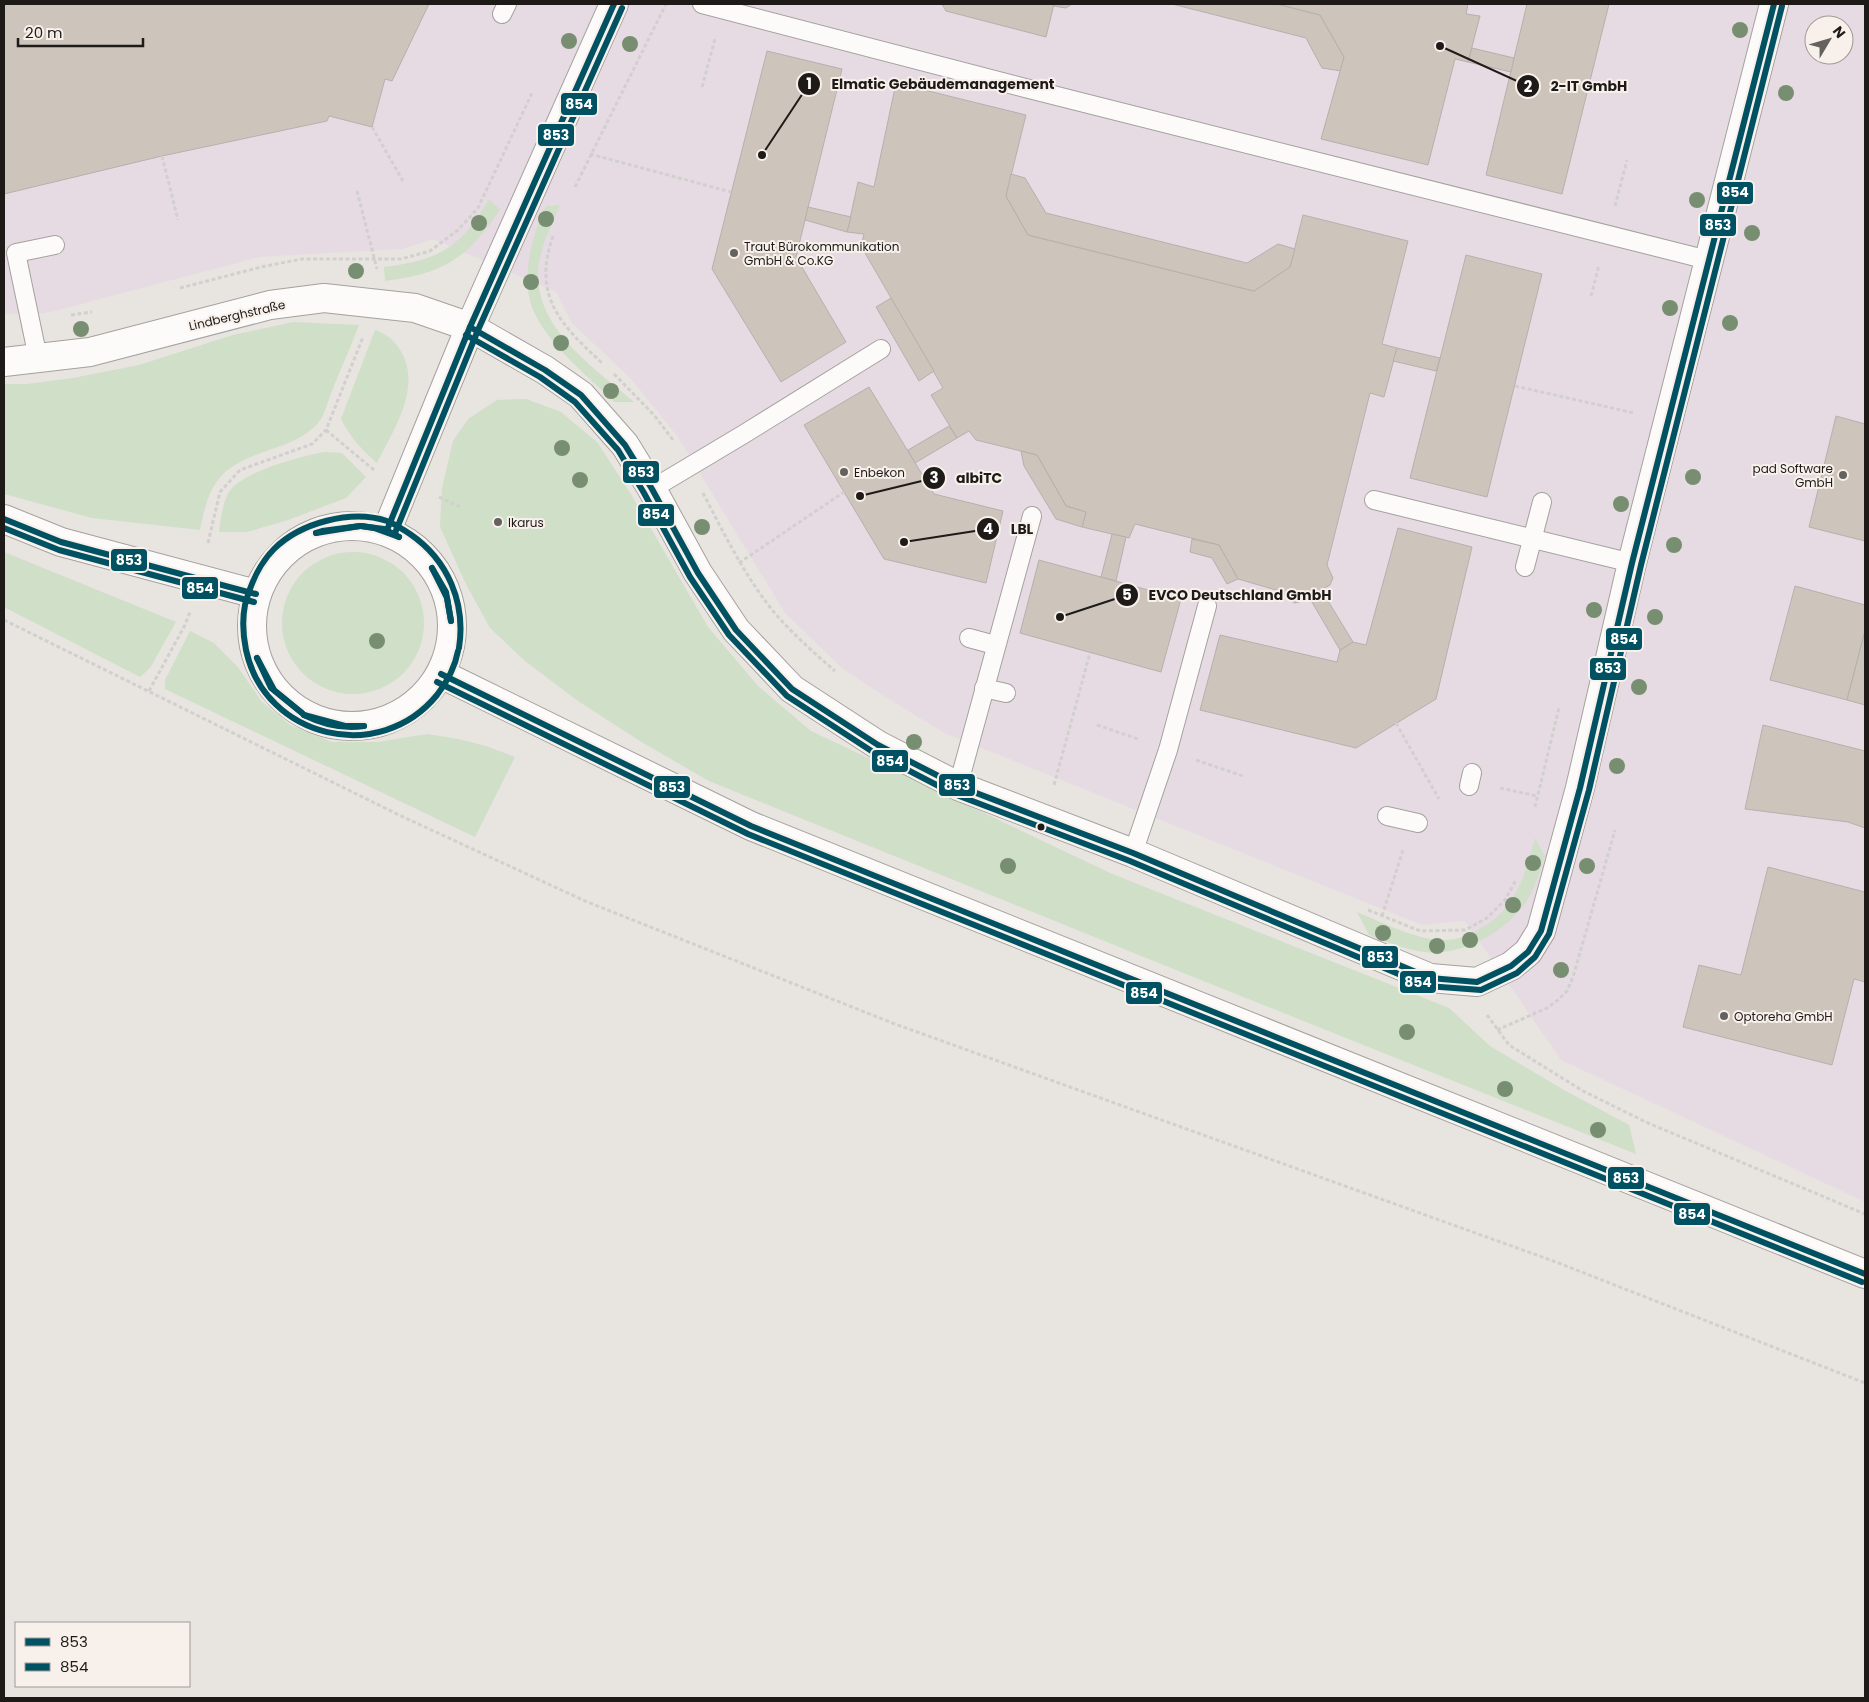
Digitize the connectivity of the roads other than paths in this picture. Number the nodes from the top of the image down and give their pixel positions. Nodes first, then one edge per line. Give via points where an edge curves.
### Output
1 (614, 4) edge
2 (702, 4) edge
3 (1774, 4) edge
4 (55, 245) dead end
5 (1708, 260) junction
6 (470, 327) junction
7 (882, 349) dead end
8 (38, 358) junction
9 (4, 362) edge
10 (652, 488) junction
11 (1374, 500) dead end
12 (1542, 502) dead end
13 (1032, 516) dead end
14 (4, 520) edge
15 (387, 530) junction
16 (1532, 540) junction
17 (1632, 563) junction
18 (1524, 567) dead end
19 (256, 594) junction
20 (1207, 606) dead end
21 (969, 638) dead end
22 (995, 645) junction
23 (440, 674) junction
24 (984, 688) junction
25 (1006, 693) dead end
26 (958, 786) junction
27 (1386, 816) dead end
28 (1415, 822) road end
29 (1133, 853) junction
30 (1865, 1274) edge

1 - 6 street
2 - 5 lane
3 - 5 street, Lindberghstraße
4 - 8 lane via 16,253
5 - 17 street, Lindberghstraße
6 - 8 street, Lindberghstraße via 415,308 324,298 270,305 90,352
6 - 10 street, Lindberghstraße via 545,370 581,395 625,445
6 - 15 street
7 - 10 lane
8 - 9 street, Lindberghstraße
10 - 26 street, Lindberghstraße via 706,586 736,630 792,689 878,745
11 - 16 lane
12 - 16 lane
13 - 22 lane
14 - 19 street via 61,542
15 - 19 street via 337,526 310,534 287,549 268,570
15 - 23 street via 415,548 434,568 447,593 452,620 451,639
16 - 17 lane
16 - 18 lane
17 - 29 street, Lindberghstraße via 1575,805 1541,931 1528,952 1511,966 1477,982 1430,978
19 - 23 street via 251,627 256,660 272,689 297,712 327,724 361,727 392,719 420,700
20 - 29 lane via 1168,750
21 - 22 lane
22 - 24 lane
23 - 30 street via 751,826
24 - 25 lane
24 - 26 lane
26 - 29 street, Lindberghstraße
27 - 28 lane

